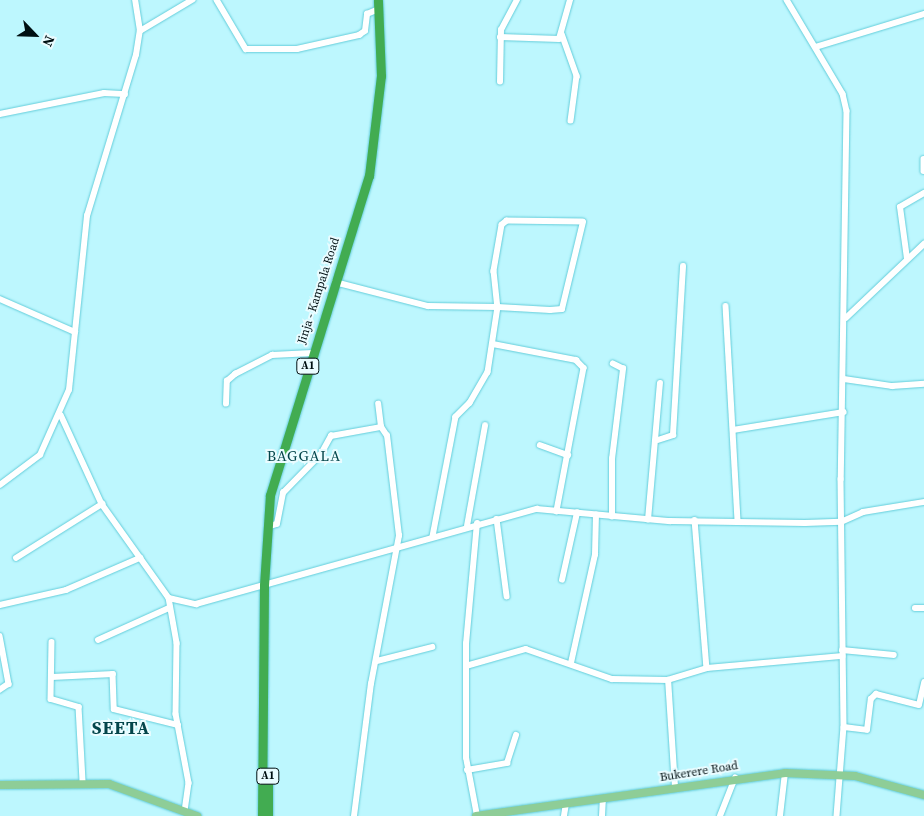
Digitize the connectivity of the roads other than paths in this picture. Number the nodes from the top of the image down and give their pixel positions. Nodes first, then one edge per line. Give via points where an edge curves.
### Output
1 (135, 0) edge
2 (192, 0) edge
3 (217, 0) edge
4 (517, 0) edge
5 (570, 0) edge
6 (787, 0) edge
7 (378, 5) edge
8 (924, 14) edge
9 (140, 31) junction
10 (562, 34) junction
11 (500, 37) junction
12 (816, 47) junction
13 (500, 82) dead end
14 (125, 94) junction
15 (0, 114) edge
16 (571, 121) dead end
17 (924, 159) edge
18 (924, 171) edge
19 (924, 193) edge
20 (924, 244) edge
21 (907, 259) junction
22 (682, 266) dead end
23 (335, 282) junction
24 (0, 299) edge
25 (726, 306) dead end
26 (498, 307) junction
27 (846, 318) junction
28 (75, 332) junction
29 (493, 344) junction
30 (312, 353) junction
31 (613, 364) dead end
32 (844, 379) junction
33 (660, 384) dead end
34 (924, 384) edge
35 (226, 404) dead end
36 (378, 404) dead end
37 (844, 412) junction
38 (62, 415) junction
39 (485, 426) dead end
40 (381, 427) junction
41 (733, 430) junction
42 (658, 440) junction
43 (540, 445) dead end
44 (568, 454) junction
45 (0, 485) edge
46 (924, 502) edge
47 (102, 504) junction
48 (557, 511) junction
49 (577, 513) junction
50 (596, 515) junction
51 (612, 517) junction
52 (497, 519) junction
53 (648, 520) junction
54 (695, 520) junction
55 (738, 520) junction
56 (841, 522) junction
57 (477, 524) junction
58 (467, 526) junction
59 (267, 527) junction
60 (434, 537) junction
61 (396, 551) junction
62 (16, 558) dead end
63 (140, 558) junction
64 (562, 580) dead end
65 (264, 585) junction
66 (507, 596) dead end
67 (169, 598) junction
68 (0, 605) edge
69 (169, 608) junction
70 (915, 608) dead end
71 (924, 608) edge
72 (0, 636) edge
73 (98, 640) dead end
74 (52, 642) dead end
75 (432, 647) dead end
76 (842, 653) junction
77 (894, 655) dead end
78 (377, 661) junction
79 (571, 663) junction
80 (466, 666) junction
81 (708, 668) junction
82 (52, 678) junction
83 (668, 680) junction
84 (924, 683) edge
85 (0, 690) edge
86 (178, 725) junction
87 (844, 727) junction
88 (516, 735) dead end
89 (262, 737) junction
90 (468, 770) junction
91 (784, 773) junction
92 (838, 775) junction
93 (735, 778) junction
94 (83, 782) junction
95 (0, 785) edge
96 (675, 787) junction
97 (924, 795) edge
98 (603, 800) junction
99 (566, 804) junction
100 (185, 811) junction
101 (197, 816) edge
102 (262, 816) edge
103 (268, 816) edge
104 (354, 816) edge
105 (477, 816) edge
106 (564, 816) edge
107 (602, 816) edge
108 (720, 816) edge
109 (780, 816) edge
110 (838, 816) edge

1 - 9 street
2 - 9 street
3 - 7 street via 246,49 297,49 359,35 365,32 367,14
4 - 11 street
5 - 10 street
6 - 12 street
7 - 23 highway, Jinja - Kampala Road / A1 via 382,76 376,136 368,176
8 - 12 street
9 - 14 street
10 - 11 street via 555,41
10 - 16 street via 577,76
11 - 13 street
12 - 27 street via 848,111
14 - 15 street via 104,93
14 - 28 street via 87,216
17 - 18 street
19 - 21 street via 900,207
20 - 21 street
21 - 27 street
22 - 42 street via 672,435
23 - 26 street via 428,306
23 - 30 highway, Jinja - Kampala Road / A1
24 - 28 street
25 - 41 street
26 - 26 street via 494,271 505,222 583,222 562,309
26 - 29 street
27 - 32 street
28 - 38 street
29 - 44 street via 576,360 584,368
29 - 60 street via 486,379 456,417
30 - 35 street via 272,355 235,374 227,381
30 - 59 highway, Jinja - Kampala Road / A1 via 281,450
31 - 51 street via 623,369 612,459
32 - 34 street via 892,386
32 - 37 street
33 - 42 street
36 - 40 street
37 - 41 street
37 - 56 street
38 - 45 street via 40,455
38 - 47 street
39 - 58 street
40 - 59 street via 331,436 321,454 283,493 278,522
40 - 61 street via 388,442
41 - 55 street
42 - 53 street
43 - 44 street
44 - 48 street
46 - 56 street via 863,512
47 - 62 street
47 - 63 street
48 - 49 street
48 - 52 street via 538,509
49 - 50 street
49 - 64 street
50 - 51 street
50 - 79 street via 595,555
51 - 53 street
52 - 57 street
52 - 66 street
53 - 54 street
54 - 55 street
54 - 81 street
55 - 56 street
56 - 76 street
57 - 58 street
57 - 80 street
58 - 60 street
59 - 65 highway, Jinja - Kampala Road / A1
60 - 61 street
61 - 65 street
61 - 78 street
63 - 67 street
63 - 68 street via 66,590
65 - 67 street via 196,604
65 - 89 highway, Jinja - Kampala Road / A1
67 - 69 street
69 - 73 street
69 - 86 street via 176,635
70 - 71 street
72 - 85 street via 9,684
74 - 82 street
75 - 78 street
76 - 77 street
76 - 81 street
76 - 87 street
78 - 104 street
79 - 80 street via 518,648
79 - 83 street via 626,682
80 - 90 street
81 - 83 street
82 - 86 street via 113,674 113,708
82 - 94 street via 53,702 74,702 79,707
83 - 96 street
84 - 87 street via 919,705 876,694 871,699 867,730
86 - 100 street via 189,783
87 - 92 street
88 - 90 street via 508,763
89 - 102 highway, Jinja - Kampala Road / A1
89 - 103 highway, Jinja - Kampala Road / A1 via 268,758
90 - 105 street
91 - 92 main road, Bukerere Road
91 - 93 main road, Bukerere Road
91 - 109 street
92 - 97 main road, Bukerere Road
92 - 110 street
93 - 96 main road, Bukerere Road
93 - 108 street
94 - 95 main road
94 - 100 main road via 121,788
96 - 98 main road, Bukerere Road
98 - 99 main road, Bukerere Road
98 - 107 street
99 - 105 main road, Bukerere Road
99 - 106 street
100 - 101 main road

